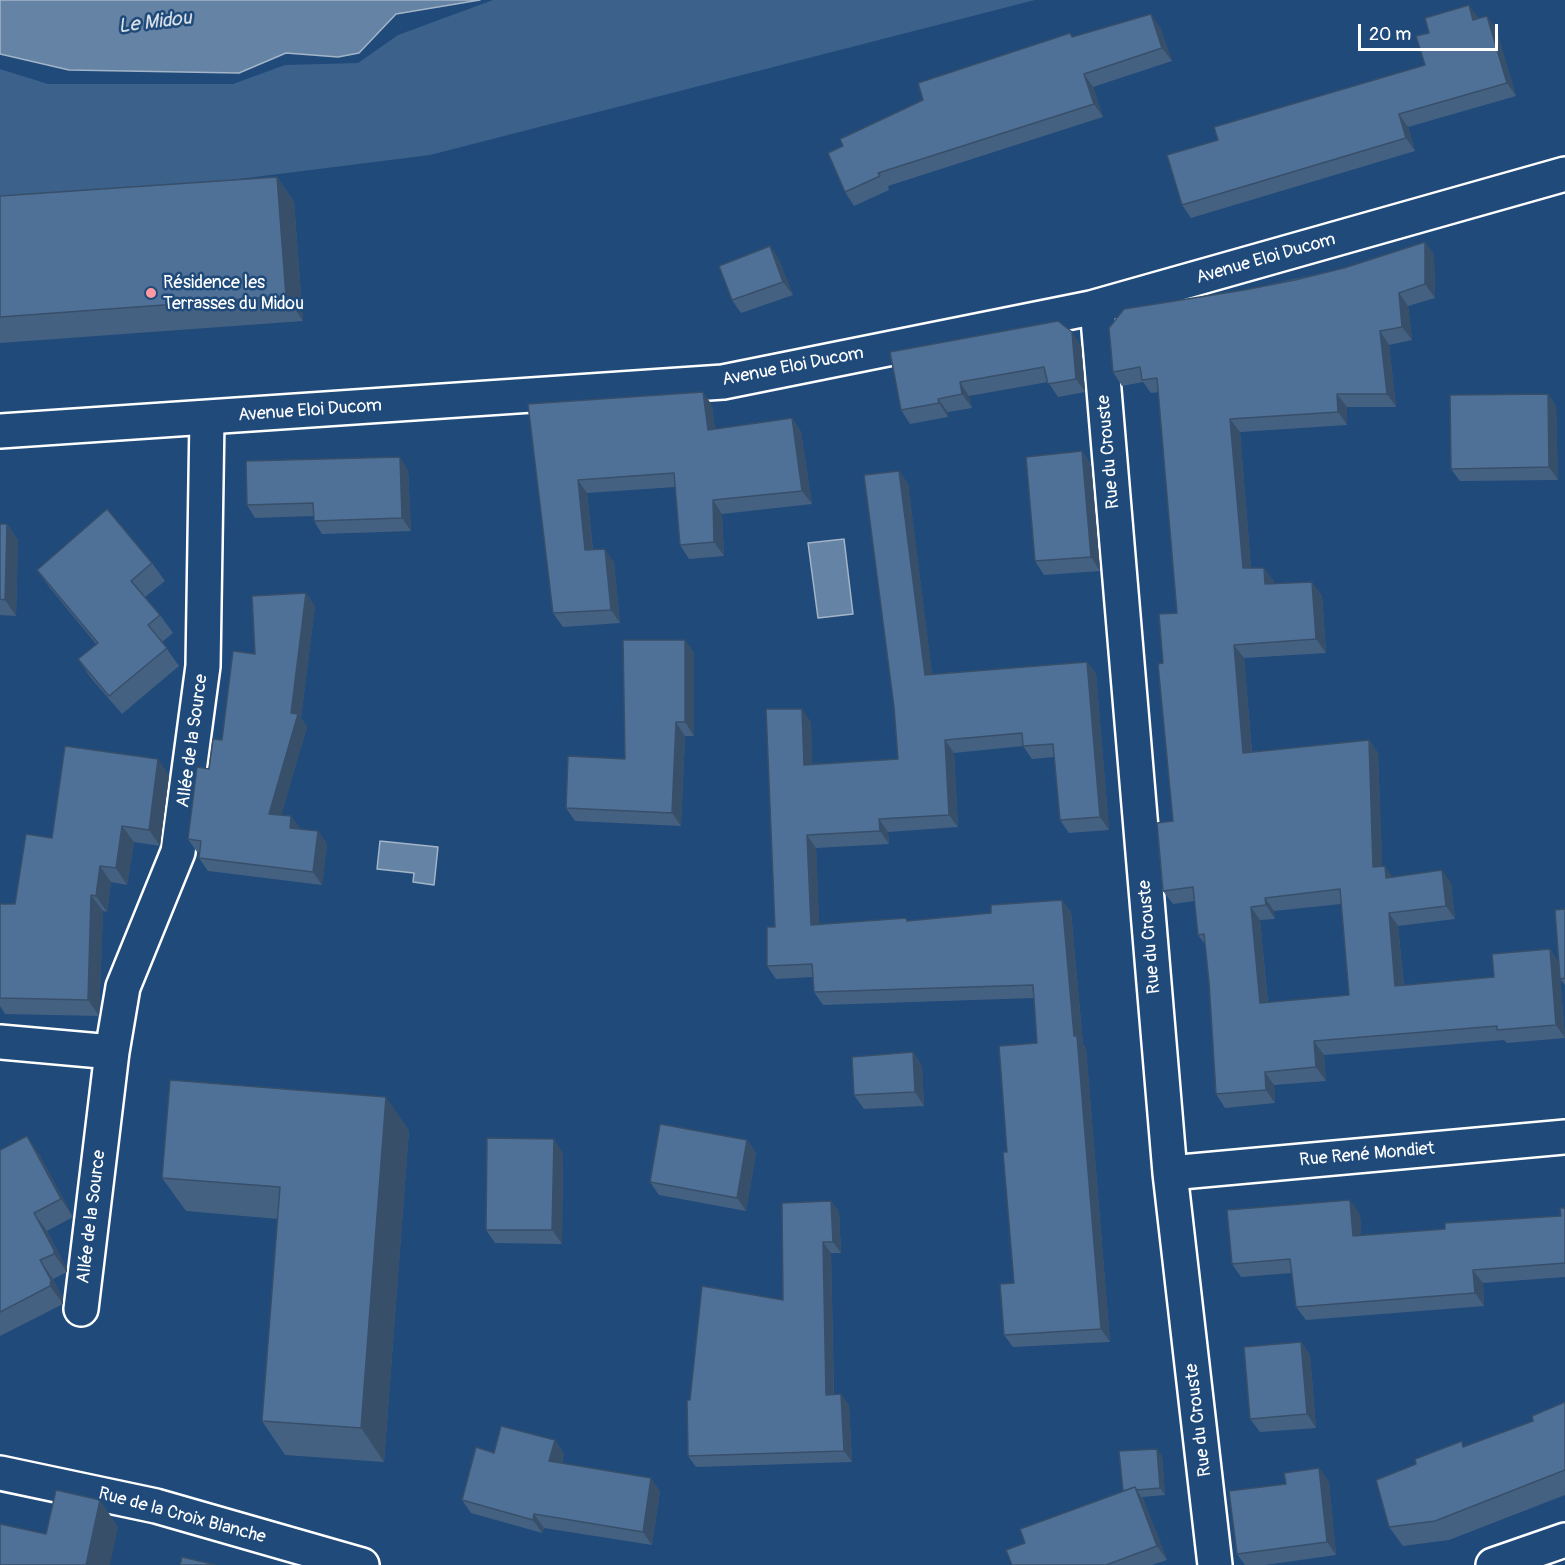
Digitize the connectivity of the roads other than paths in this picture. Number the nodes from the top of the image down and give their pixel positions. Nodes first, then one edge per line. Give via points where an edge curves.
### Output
1 (1565, 174) edge
2 (1097, 307) junction
3 (207, 418) junction
4 (0, 431) edge
5 (0, 1042) edge
6 (112, 1052) junction
7 (1565, 1137) edge
8 (1170, 1173) junction
9 (81, 1310) dead end
10 (0, 1473) edge
11 (1565, 1540) edge
12 (1499, 1564) edge
13 (362, 1565) edge
14 (1215, 1565) edge

1 - 2 street, Avenue Eloi Ducom
2 - 3 street, Avenue Eloi Ducom via 723,382
2 - 8 street, Rue du Crouste
3 - 4 street, Avenue Eloi Ducom
3 - 6 street, Allée de la Source via 203,666 178,852 123,987
5 - 6 street
6 - 9 street, Allée de la Source
7 - 8 street, Rue René Mondiet
8 - 14 street, Rue du Crouste
10 - 13 street, Rue de la Croix Blanche via 156,1506
11 - 12 street

